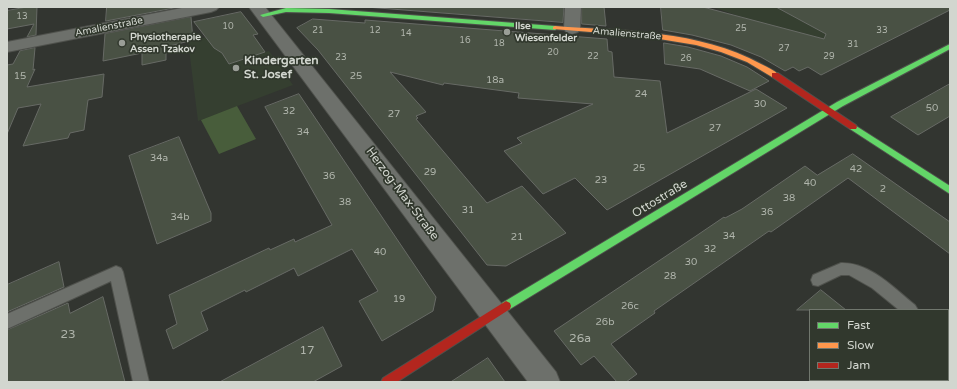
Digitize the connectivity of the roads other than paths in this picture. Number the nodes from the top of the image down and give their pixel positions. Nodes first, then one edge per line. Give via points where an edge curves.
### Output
1 (211, 7) edge
2 (260, 11) edge
3 (573, 18) edge
4 (950, 46) edge
5 (7, 47) edge
6 (830, 110) junction
7 (950, 191) edge
8 (818, 280) dead end
9 (909, 309) edge
10 (494, 313) junction
11 (7, 322) edge
12 (141, 382) edge
13 (387, 382) edge
14 (546, 382) edge

1 - 5 street, Amalienstraße
2 - 3 street, Amalienstraße
2 - 10 street, Herzog-Max-Straße
3 - 6 street, Amalienstraße via 696,41 728,50 749,59
4 - 6 street, Ottostraße
6 - 7 street, Amalienstraße
6 - 10 street, Ottostraße
8 - 9 lane via 840,269 851,269 864,275
10 - 13 street, Ottostraße
10 - 14 street, Herzog-Max-Straße
11 - 12 lane via 116,272

